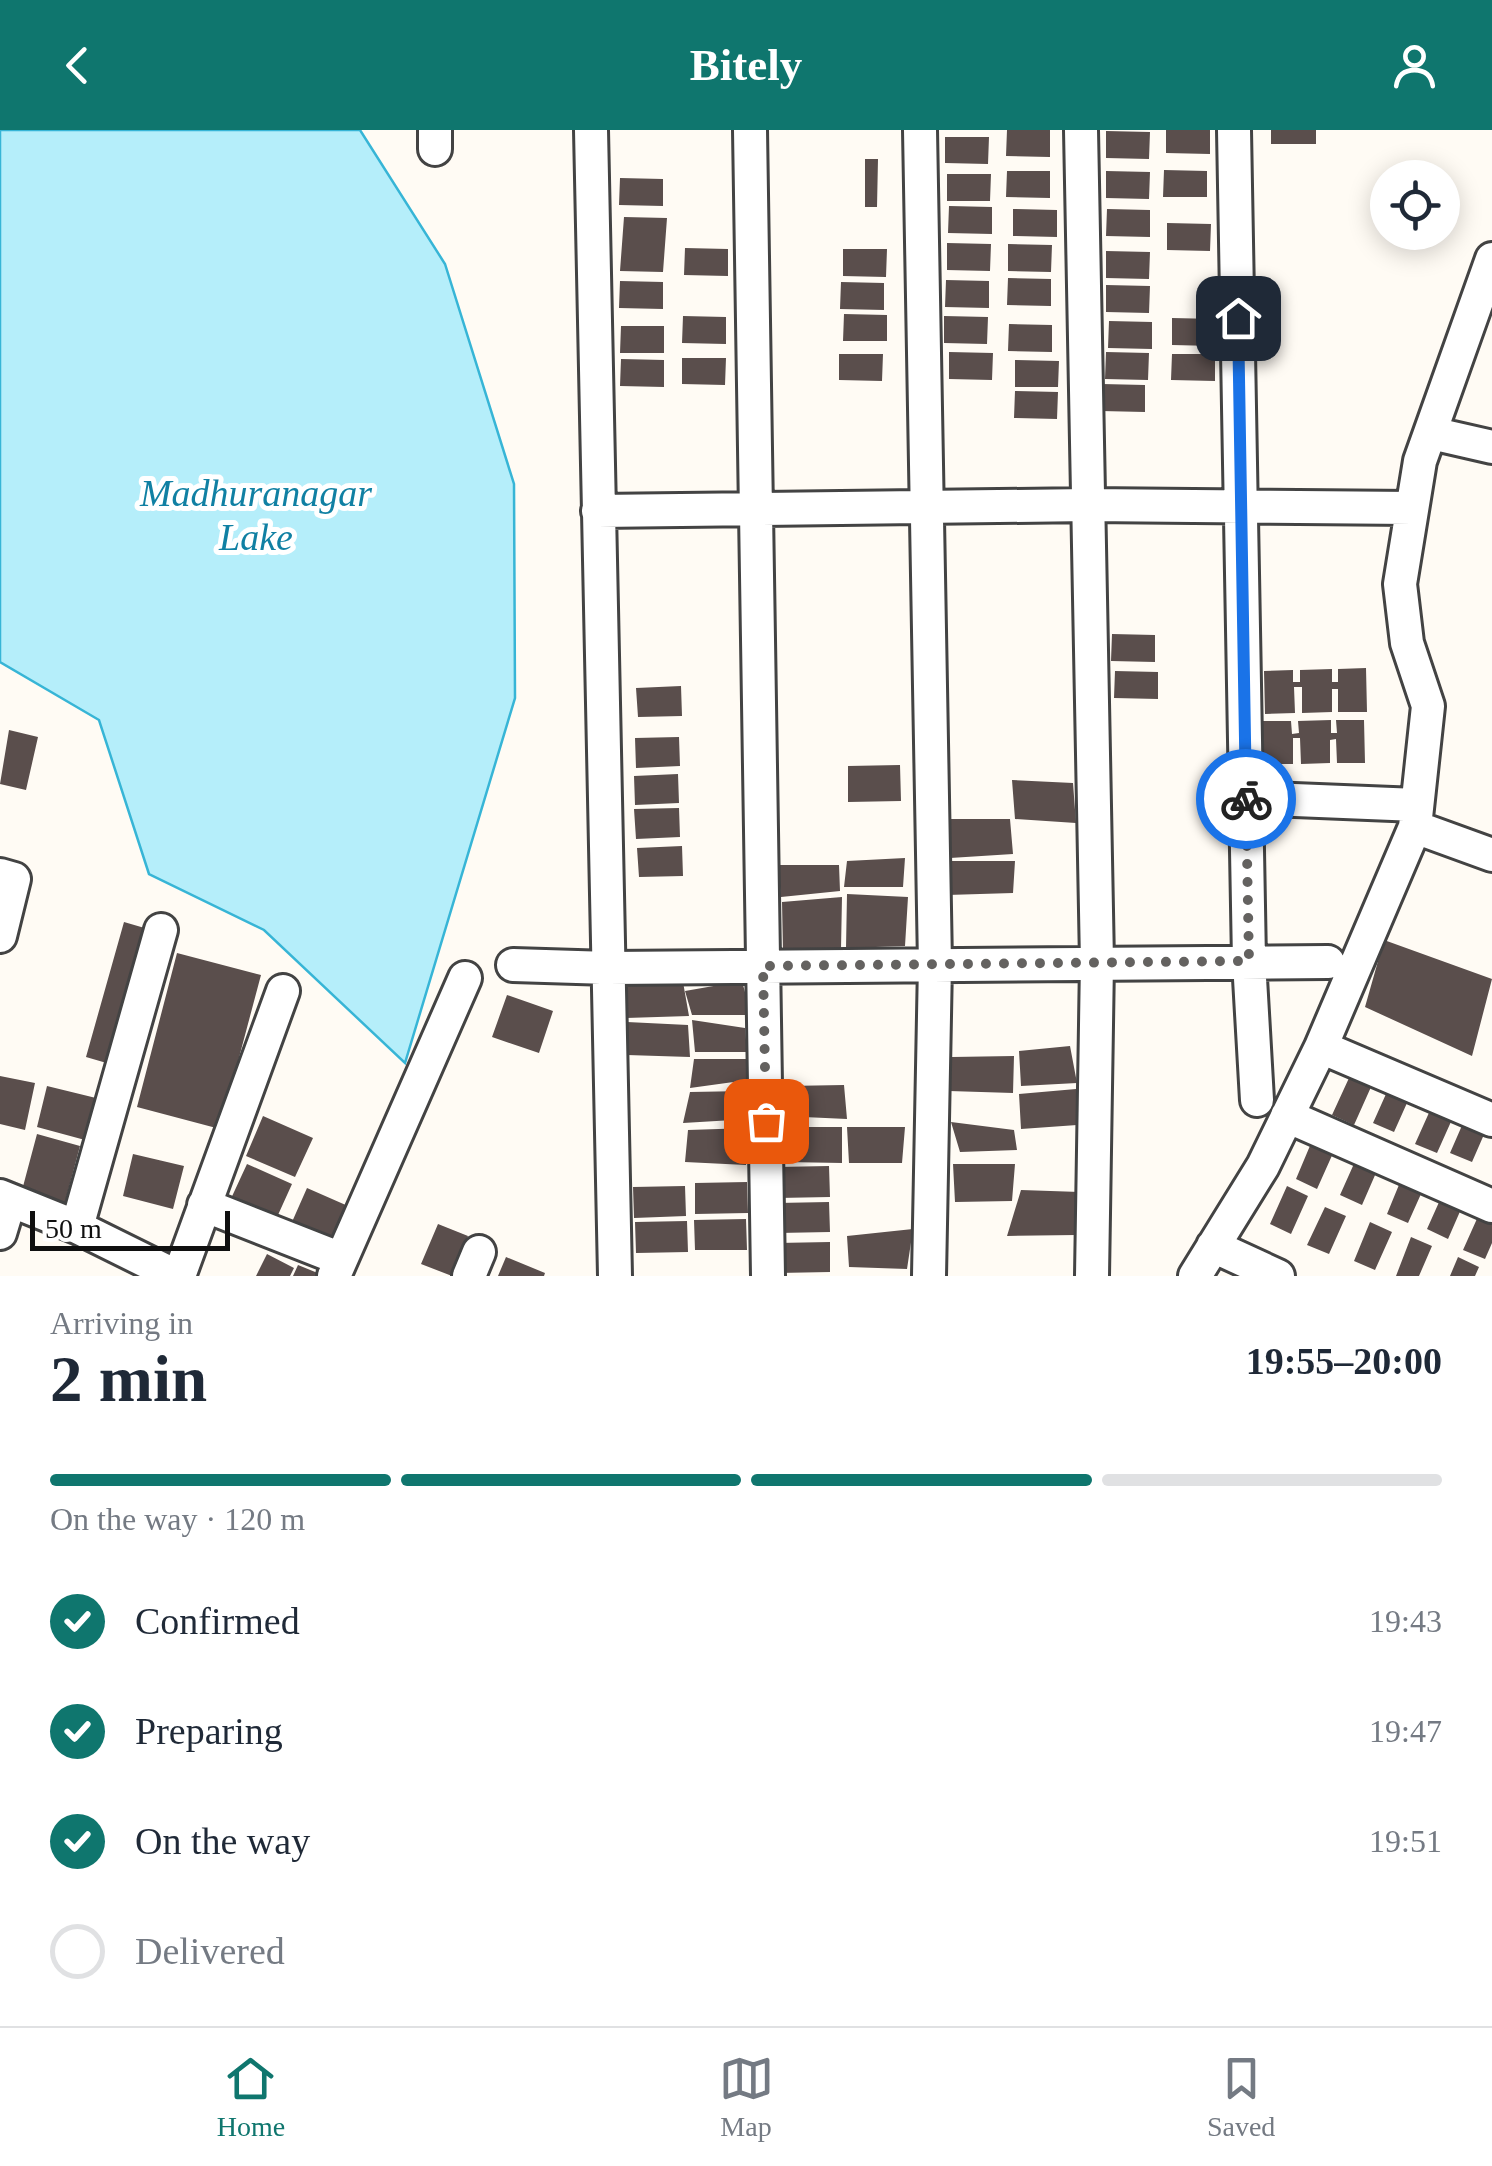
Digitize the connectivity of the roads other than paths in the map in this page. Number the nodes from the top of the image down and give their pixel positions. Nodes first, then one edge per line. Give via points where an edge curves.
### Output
1 (591, 130) edge
2 (750, 130) edge
3 (920, 130) edge
4 (1081, 130) edge
5 (1234, 130) edge
6 (1492, 259) edge
7 (1430, 433) junction
8 (1492, 448) edge
9 (1089, 505) junction
10 (1243, 505) junction
11 (925, 508) junction
12 (1412, 508) junction
13 (598, 511) junction
14 (755, 511) junction
15 (1246, 798) junction
16 (1416, 816) junction
17 (1492, 856) edge
18 (0, 875) edge
19 (161, 930) dead end
20 (0, 936) edge
21 (1249, 961) junction
22 (1097, 962) junction
23 (1328, 962) dead end
24 (935, 964) junction
25 (513, 965) dead end
26 (763, 966) junction
27 (609, 968) junction
28 (464, 978) dead end
29 (283, 991) dead end
30 (1320, 1047) junction
31 (1257, 1100) dead end
32 (1287, 1116) junction
33 (1492, 1120) edge
34 (5, 1198) edge
35 (204, 1206) junction
36 (1492, 1206) edge
37 (78, 1226) junction
38 (0, 1234) edge
39 (1213, 1246) junction
40 (337, 1268) edge
41 (178, 1276) edge
42 (616, 1276) edge
43 (768, 1276) edge
44 (930, 1276) edge
45 (1092, 1276) edge
46 (1195, 1276) edge
47 (1278, 1276) edge

1 - 13 street
2 - 14 street
3 - 11 street
4 - 9 street
5 - 10 street
6 - 7 street
7 - 8 street
7 - 12 street
9 - 10 street
9 - 11 street
9 - 22 street
10 - 12 street
10 - 15 street
11 - 14 street
11 - 24 street
12 - 16 street via 1400,584 1407,643 1428,706
13 - 14 street
13 - 27 street
14 - 26 street
15 - 16 street
15 - 21 street
16 - 17 street
16 - 30 street
18 - 20 street via 14,879
19 - 37 street
21 - 22 street
21 - 23 street
21 - 31 street
22 - 24 street
22 - 45 street
24 - 26 street
24 - 44 street
25 - 27 street
26 - 27 street
26 - 43 street
27 - 42 street
28 - 40 street
29 - 35 street
30 - 32 street
30 - 33 street
32 - 36 street
32 - 39 street
34 - 37 street
34 - 38 street
35 - 40 street
35 - 41 street
37 - 41 street
39 - 46 street
39 - 47 street

